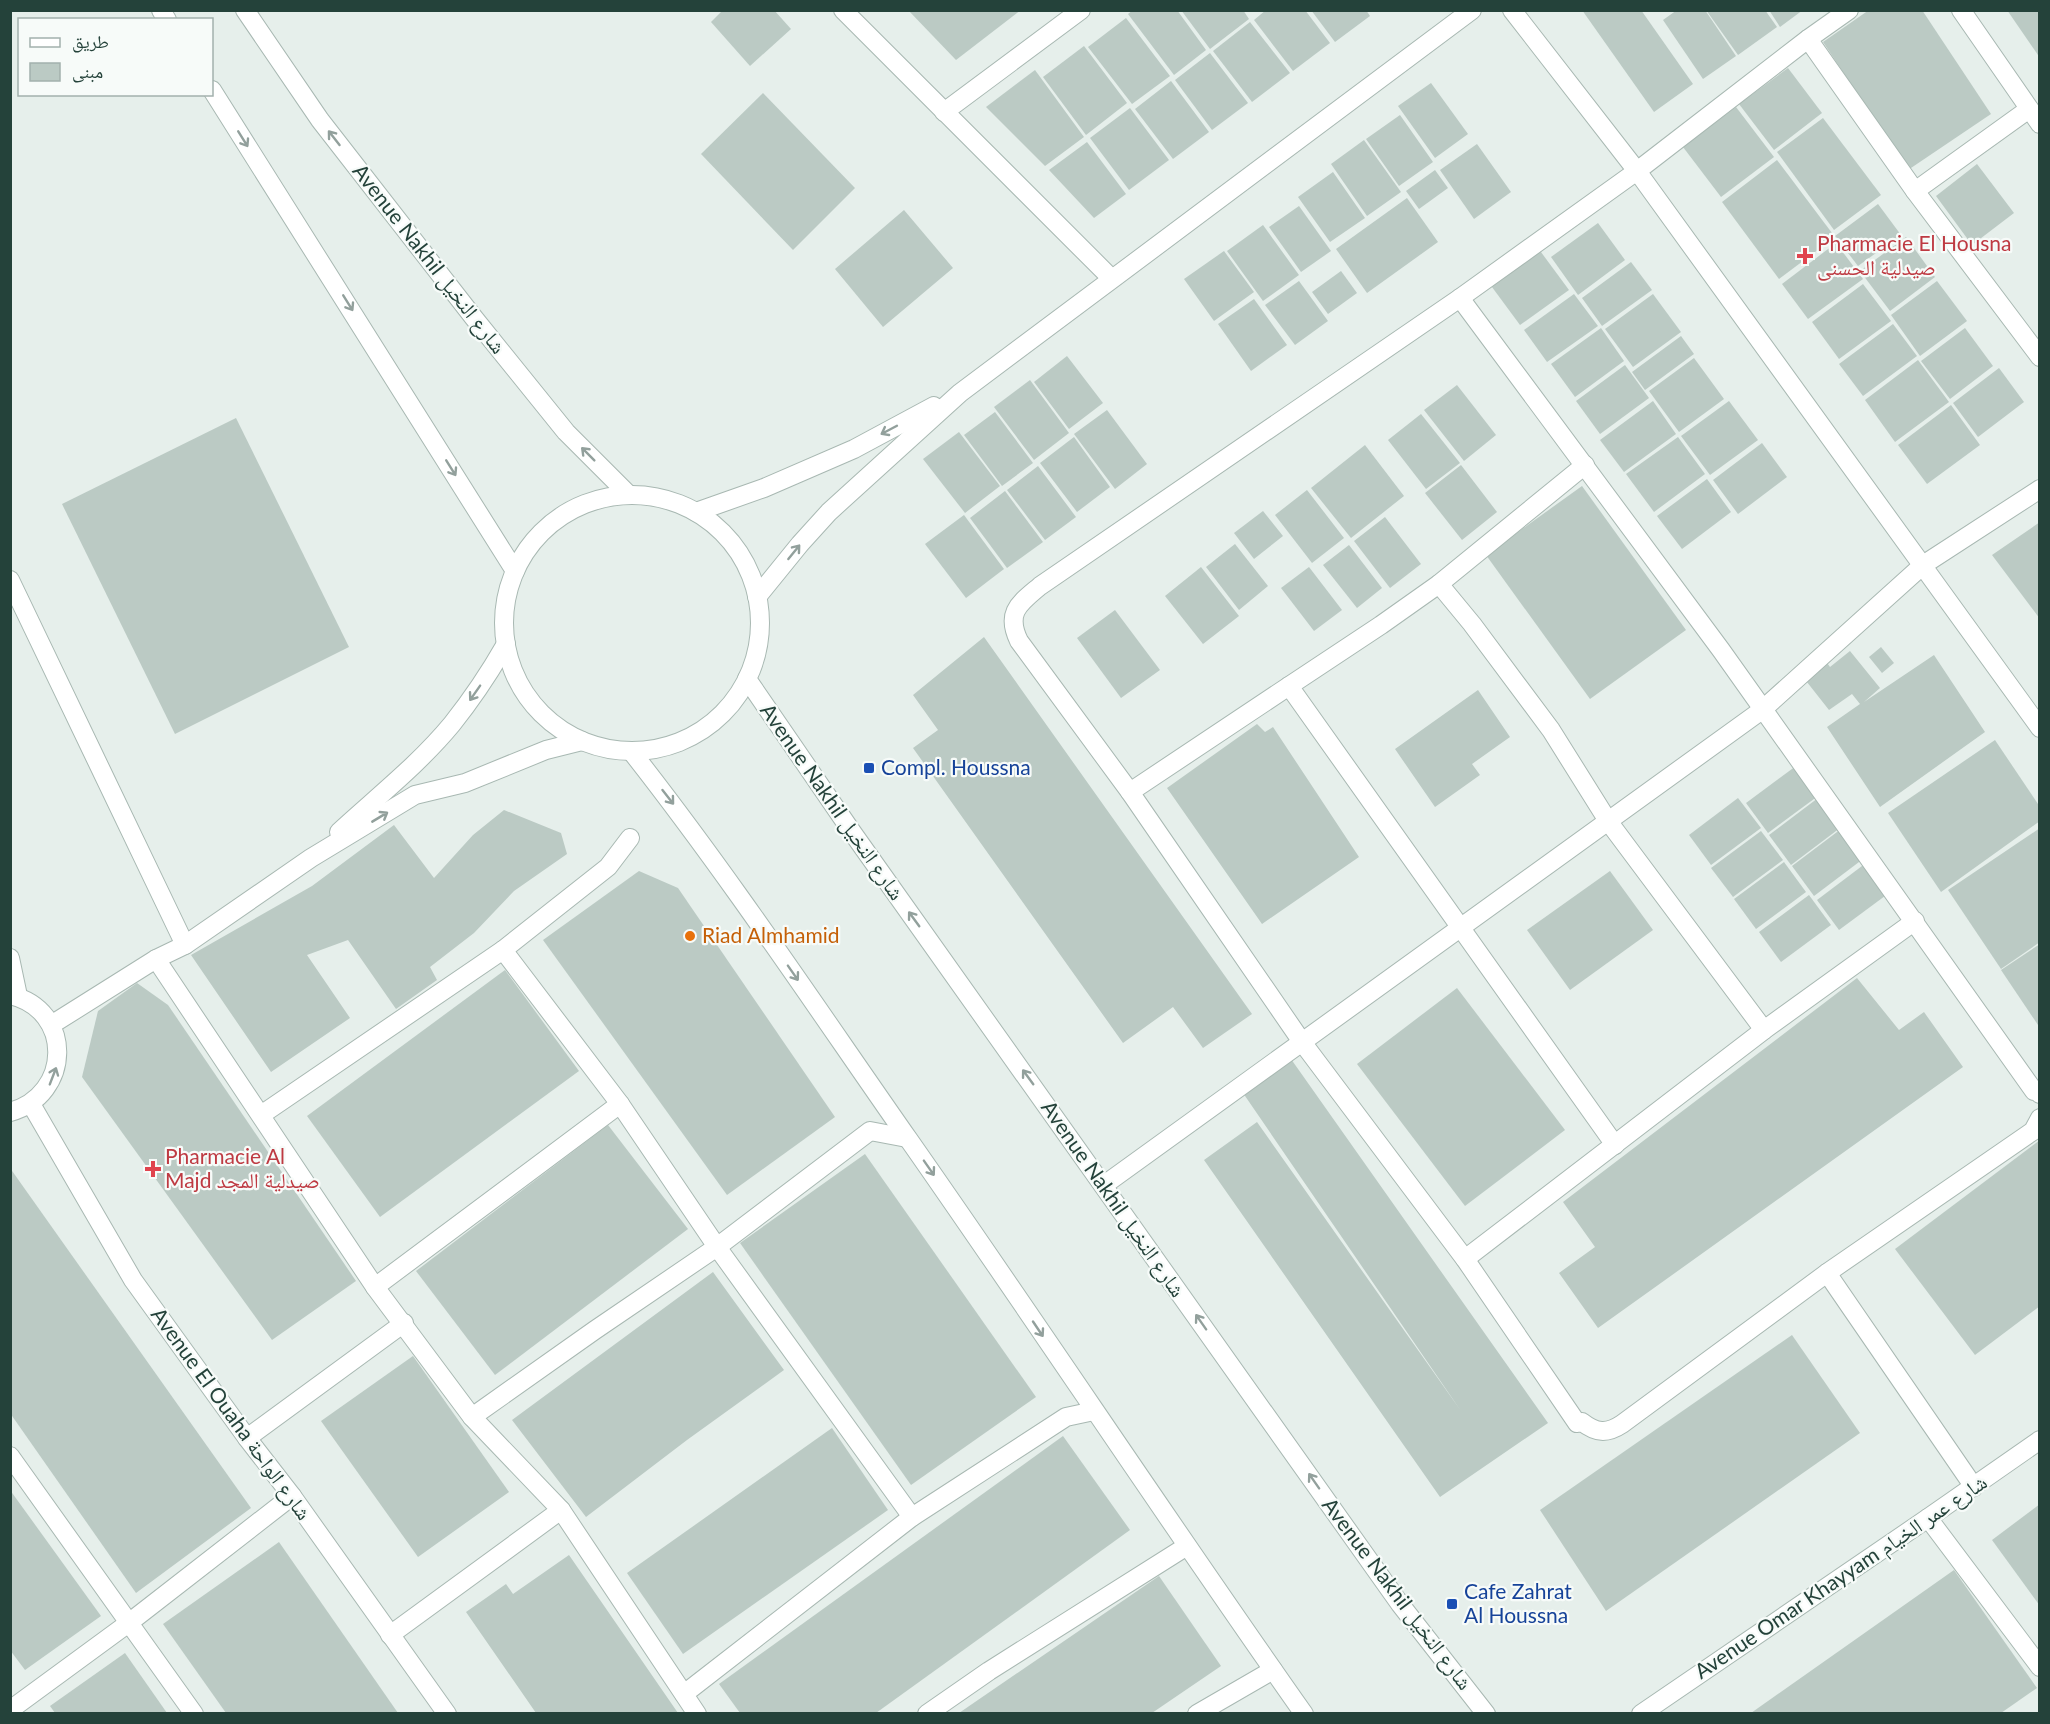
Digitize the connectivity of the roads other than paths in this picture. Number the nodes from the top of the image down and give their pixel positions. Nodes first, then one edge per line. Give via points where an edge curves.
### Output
1 (245, 10) edge
2 (843, 10) edge
3 (1081, 10) edge
4 (1472, 10) edge
5 (1512, 10) edge
6 (1849, 10) edge
7 (1961, 10) edge
8 (1808, 39) junction
9 (213, 92) edge
10 (944, 112) junction
11 (2034, 117) edge
12 (1637, 171) junction
13 (1915, 191) junction
14 (1111, 278) junction
15 (1460, 298) junction
16 (2040, 357) edge
17 (960, 393) junction
18 (1585, 465) junction
19 (2040, 489) edge
20 (629, 495) junction
21 (696, 512) junction
22 (1923, 565) junction
23 (515, 571) junction
24 (10, 579) edge
25 (1439, 584) junction
26 (757, 597) junction
27 (506, 644) junction
28 (747, 679) junction
29 (1288, 686) junction
30 (1762, 710) junction
31 (2040, 728) edge
32 (582, 741) junction
33 (631, 752) junction
34 (1130, 792) junction
35 (1608, 821) junction
36 (630, 838) dead end
37 (312, 858) junction
38 (1915, 921) junction
39 (1461, 928) junction
40 (185, 945) junction
41 (502, 950) junction
42 (10, 958) edge
43 (156, 959) junction
44 (14, 996) edge
45 (51, 1025) junction
46 (1764, 1030) junction
47 (1302, 1042) junction
48 (2040, 1094) edge
49 (31, 1104) junction
50 (620, 1104) junction
51 (10, 1112) edge
52 (261, 1115) junction
53 (2040, 1118) edge
54 (907, 1138) junction
55 (1615, 1145) junction
56 (1104, 1185) junction
57 (717, 1247) junction
58 (1465, 1259) junction
59 (1827, 1274) junction
60 (375, 1287) junction
61 (404, 1323) junction
62 (1094, 1411) junction
63 (472, 1417) junction
64 (247, 1438) junction
65 (2040, 1440) edge
66 (10, 1456) edge
67 (1974, 1487) junction
68 (292, 1496) junction
69 (561, 1510) junction
70 (912, 1517) junction
71 (1928, 1518) junction
72 (1187, 1546) junction
73 (130, 1622) junction
74 (390, 1635) junction
75 (2040, 1666) edge
76 (1273, 1670) junction
77 (684, 1694) junction
78 (10, 1710) edge
79 (194, 1713) edge
80 (447, 1713) edge
81 (697, 1713) edge
82 (927, 1713) edge
83 (1197, 1713) edge
84 (1304, 1713) edge
85 (1486, 1713) edge
86 (1641, 1713) edge

20 -> 1 street, Avenue Nakhil شارع النخيل via 566,432 474,318 320,120
2 - 10 street
3 - 10 street
4 - 14 street
5 - 12 street
6 - 8 street
7 - 11 street
8 - 12 street
8 - 13 street
9 -> 23 street
10 - 14 street
11 - 13 street
12 - 15 street
12 - 22 street
13 - 16 street
14 - 17 street
15 - 18 street
15 - 34 street via 1041,586 1016,608 1014,629 1020,641
17 -> 21 street via 854,449
26 -> 17 street via 829,512
18 - 25 street
18 - 30 street
19 - 22 street
20 - 21 street via 657,497
20 - 23 street via 594,501 561,516 534,540
21 - 26 street via 736,548
22 - 30 street
22 - 31 street
23 - 27 street via 505,607
24 - 40 street
25 - 29 street
25 - 35 street via 1551,730
26 - 28 street via 759,639
27 - 32 street via 526,695 551,722
27 -> 37 street via 451,724
28 - 33 street via 719,718 693,736 663,747
56 -> 28 street, Avenue Nakhil شارع النخيل
29 - 34 street
29 - 39 street
30 - 35 street
30 - 38 street
32 - 33 street
37 -> 32 street via 415,795 465,783 546,750
33 -> 54 street via 676,808
34 - 47 street
35 - 39 street
35 - 46 street
36 - 41 street via 609,867
37 - 40 street
38 - 46 street
38 - 48 street via 2034,1091
39 - 47 street
39 - 55 street
40 - 43 street
41 - 50 street
41 - 52 street
42 - 44 street
43 - 45 street
43 - 52 street
44 - 45 street via 39,1010
49 -> 45 street via 50,1084 55,1072 57,1044
46 - 55 street
47 - 56 street
47 - 58 street
49 - 51 street
49 - 64 street, Avenue El Ouaha شارع الواحة via 133,1280
50 - 57 street
50 - 60 street
52 - 60 street
53 - 59 street via 2023,1138
54 - 57 street via 870,1131
54 -> 62 street
55 - 58 street
85 -> 56 street, Avenue Nakhil شارع النخيل via 1400,1604
57 - 63 street
57 - 70 street
58 - 59 street via 1577,1423 1606,1432
59 - 67 street
60 - 61 street
61 - 63 street
61 - 64 street
62 - 70 street via 1066,1417
62 - 72 street
63 - 69 street
64 - 68 street, Avenue El Ouaha شارع الواحة
65 - 67 street, Avenue Omar Khayyam شارع عمر الخيام
66 - 73 street
67 - 71 street, Avenue Omar Khayyam شارع عمر الخيام
68 - 73 street
68 - 74 street, Avenue El Ouaha شارع الواحة
69 - 74 street
69 - 77 street
70 - 77 street
71 - 75 street
71 - 86 street, Avenue Omar Khayyam شارع عمر الخيام
72 - 76 street
72 - 82 street
73 - 78 street
73 - 79 street
74 - 80 street, Avenue El Ouaha شارع الواحة
76 - 83 street
76 - 84 street
77 - 81 street

